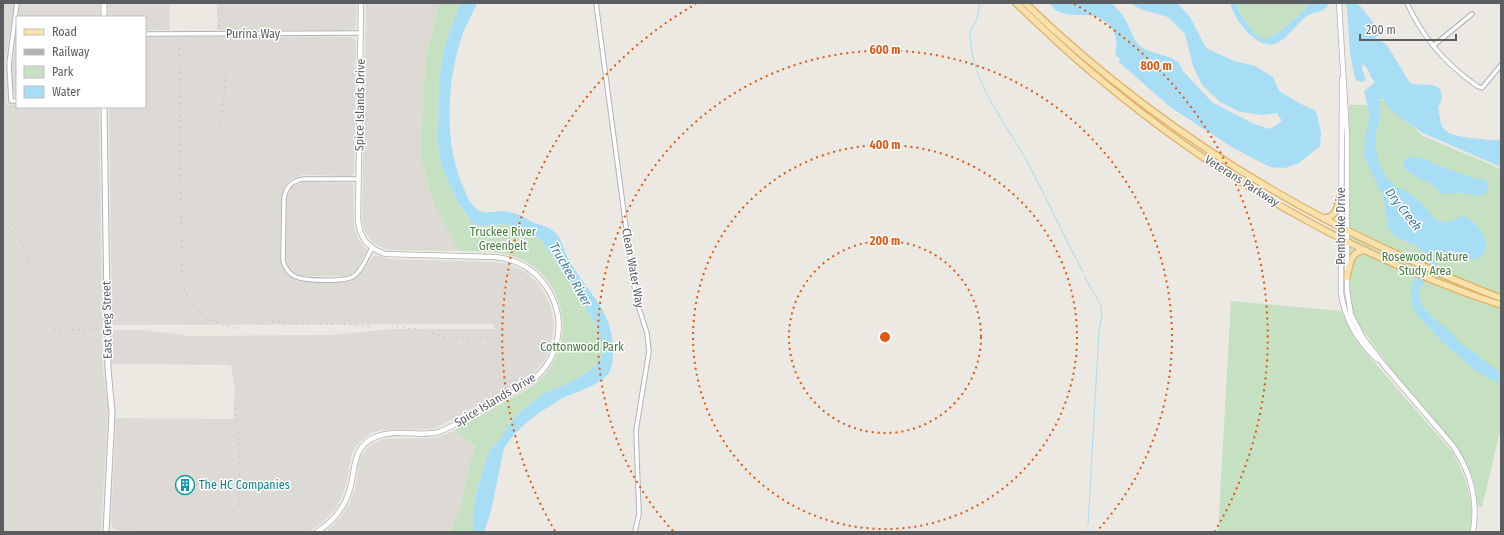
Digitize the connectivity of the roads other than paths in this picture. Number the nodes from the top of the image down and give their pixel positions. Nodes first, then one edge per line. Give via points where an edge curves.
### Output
1 (17, 3) edge
2 (104, 3) edge
3 (362, 3) edge
4 (596, 3) edge
5 (1016, 3) edge
6 (1025, 3) edge
7 (1407, 3) edge
8 (1339, 5) edge
9 (1472, 14) dead end
10 (104, 16) edge
11 (146, 34) edge
12 (361, 34) junction
13 (1433, 46) junction
14 (1501, 65) edge
15 (1343, 76) junction
16 (16, 101) edge
17 (104, 108) edge
18 (358, 179) junction
19 (1342, 194) junction
20 (1322, 218) junction
21 (1344, 229) junction
22 (1344, 240) junction
23 (372, 248) junction
24 (1366, 250) junction
25 (1346, 277) junction
26 (1501, 298) edge
27 (1501, 305) edge
28 (1383, 364) junction
29 (106, 532) edge
30 (317, 532) edge
31 (635, 532) edge
32 (1473, 532) edge

1 - 16 street via 8,74 11,101
2 - 10 main road
3 - 12 street, Spice Islands Drive
4 - 31 street, Clean Water Way via 634,284 649,345 636,431 639,514
5 - 22 main road, Veterans Parkway via 1100,80 1190,149 1260,194
6 - 20 main road, Veterans Parkway via 1055,32 1147,108 1194,142
7 - 13 street
8 - 15 street, Pembroke Drive
9 - 13 street
11 - 12 street, Purina Way
12 - 18 street, Spice Islands Drive
13 - 14 street via 1459,72 1482,88
15 - 19 street, Pembroke Drive
15 - 21 street, Pembroke Drive via 1347,136
17 - 29 main road, East Greg Street via 108,369 112,413
18 - 23 street, Spice Islands Drive via 358,225 362,236
18 - 23 street via 304,179 291,185 284,198 283,261 289,273 300,279 345,280 358,273
19 - 20 main road via 1333,215
19 - 21 street, Pembroke Drive
20 - 21 main road, Veterans Parkway
21 - 22 street, Pembroke Drive
21 - 26 main road, Veterans Parkway via 1434,271
22 - 24 main road, Veterans Parkway
22 - 25 street, Pembroke Drive
22 - 28 street, Pembroke Drive via 1341,292 1348,321 1368,351
23 - 30 street, Spice Islands Drive via 390,255 494,257 521,264 539,278 552,296 558,318 557,341 549,362 534,379 445,430 428,434 383,434 367,442 356,456 350,489 343,505 333,519
24 - 25 main road via 1352,256
24 - 27 main road, Veterans Parkway via 1431,279
25 - 28 street, Pembroke Drive via 1347,301 1351,315 1363,338
28 - 32 street, Pembroke Drive via 1454,446 1462,460 1474,497

